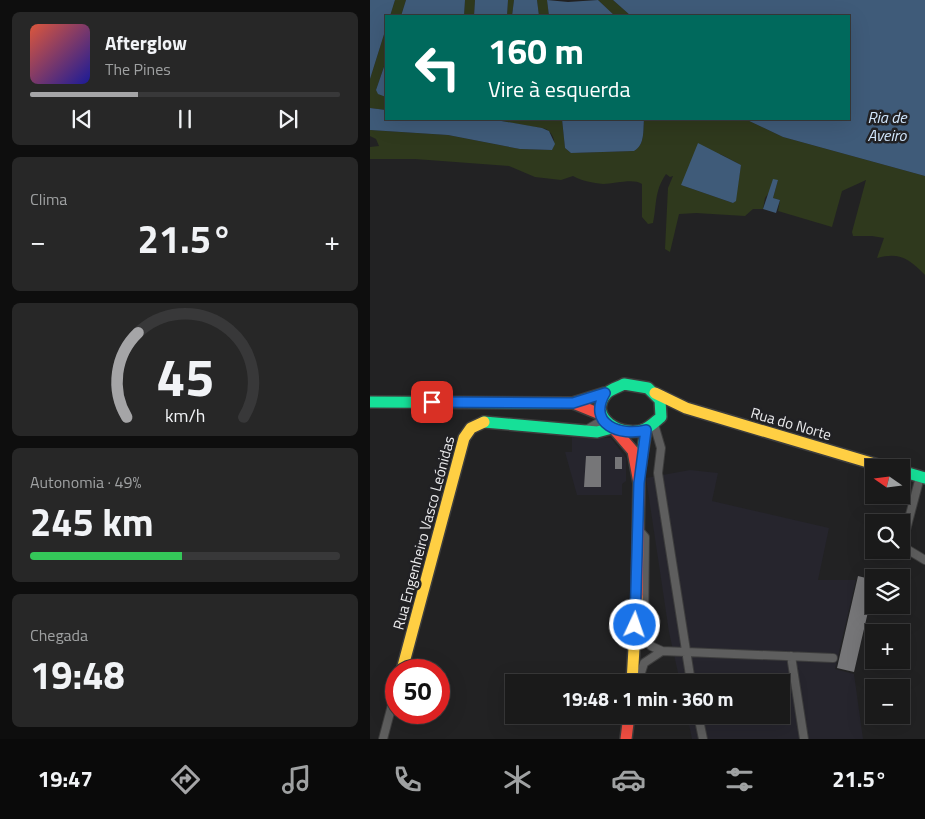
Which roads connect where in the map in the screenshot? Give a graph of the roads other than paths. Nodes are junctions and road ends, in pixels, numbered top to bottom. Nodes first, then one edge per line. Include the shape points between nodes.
1 (605, 393) junction
2 (656, 393) junction
3 (370, 402) edge
4 (573, 403) junction
5 (686, 408) junction
6 (602, 417) junction
7 (654, 424) junction
8 (613, 429) junction
9 (583, 431) junction
10 (865, 461) edge
11 (910, 473) edge
12 (923, 477) edge
13 (639, 483) junction
14 (639, 530) junction
15 (925, 560) edge
16 (662, 651) junction
17 (685, 652) junction
18 (792, 656) junction
19 (833, 658) dead end
20 (405, 659) edge
21 (632, 674) edge
22 (641, 674) edge
23 (689, 674) edge
24 (387, 724) edge
25 (629, 724) edge
26 (700, 724) edge
27 (383, 739) edge
28 (627, 739) edge
29 (703, 739) edge
30 (804, 739) edge

1 - 2 main road via 612,387 632,384
1 - 4 main road
1 - 6 main road via 601,400
2 - 5 main road, Rua do Norte
2 - 7 main road via 662,409
3 - 4 main road
4 - 6 main road
5 - 7 main road via 675,410
5 - 10 main road, Rua do Norte
6 - 8 main road
6 - 9 street via 594,427
7 - 8 main road via 635,433
7 - 13 main road
7 - 17 street via 661,448 658,472
8 - 9 main road, Rua Engenheiro Vasco Leónidas
8 - 13 main road via 633,451
9 - 20 main road, Rua Engenheiro Vasco Leónidas via 485,420 464,438
11 - 12 main road
12 - 15 street via 903,541 905,548
13 - 14 main road
14 - 16 street via 645,537 644,634 651,646
14 - 21 main road
16 - 17 street
16 - 22 street via 644,663
17 - 18 street
17 - 23 street
18 - 19 street
18 - 30 street
24 - 27 street
25 - 28 main road
26 - 29 street

